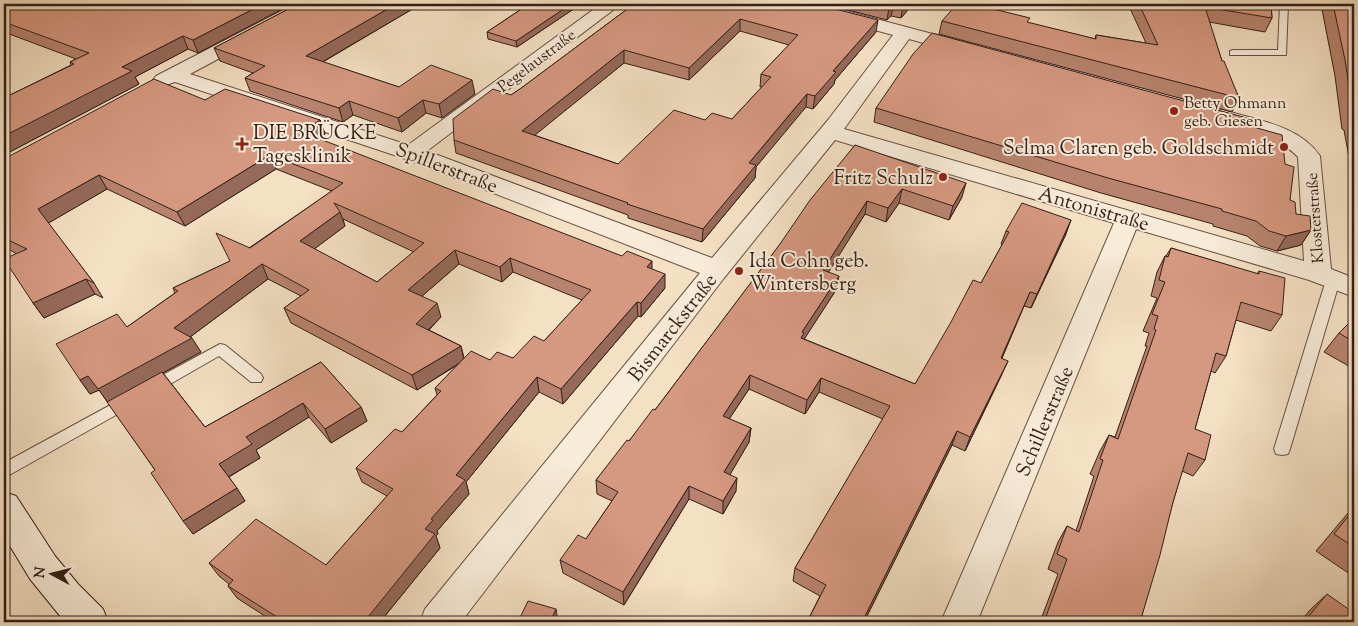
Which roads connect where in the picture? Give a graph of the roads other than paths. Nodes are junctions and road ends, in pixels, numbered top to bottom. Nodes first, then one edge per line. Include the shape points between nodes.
1 (308, 4) edge
2 (612, 4) edge
3 (800, 4) edge
4 (1284, 4) edge
5 (905, 32) junction
6 (980, 52) edge
7 (1233, 53) dead end
8 (174, 75) junction
9 (148, 88) edge
10 (1199, 111) edge
11 (832, 132) junction
12 (411, 152) junction
13 (1128, 219) junction
14 (717, 270) junction
15 (1335, 281) edge
16 (256, 378) dead end
17 (1282, 449) dead end
18 (4, 471) edge
19 (4, 506) edge
20 (90, 622) edge
21 (438, 622) edge
22 (959, 622) edge

1 - 8 street
2 - 12 street, Pegelaustraße
3 - 5 street
4 - 7 lane via 1283,53
5 - 6 street
5 - 11 street, Bismarckstraße
8 - 9 street
8 - 12 street, Spillerstraße
10 - 15 street, Klosterstraße via 1275,133 1296,142 1309,156
11 - 13 street, Antonistraße
11 - 14 street, Bismarckstraße
12 - 14 street, Spillerstraße
13 - 15 street, Antonistraße
13 - 22 street, Schillerstraße
14 - 21 street, Bismarckstraße via 515,529
15 - 17 lane
16 - 18 lane via 220,350
19 - 20 street via 37,561

